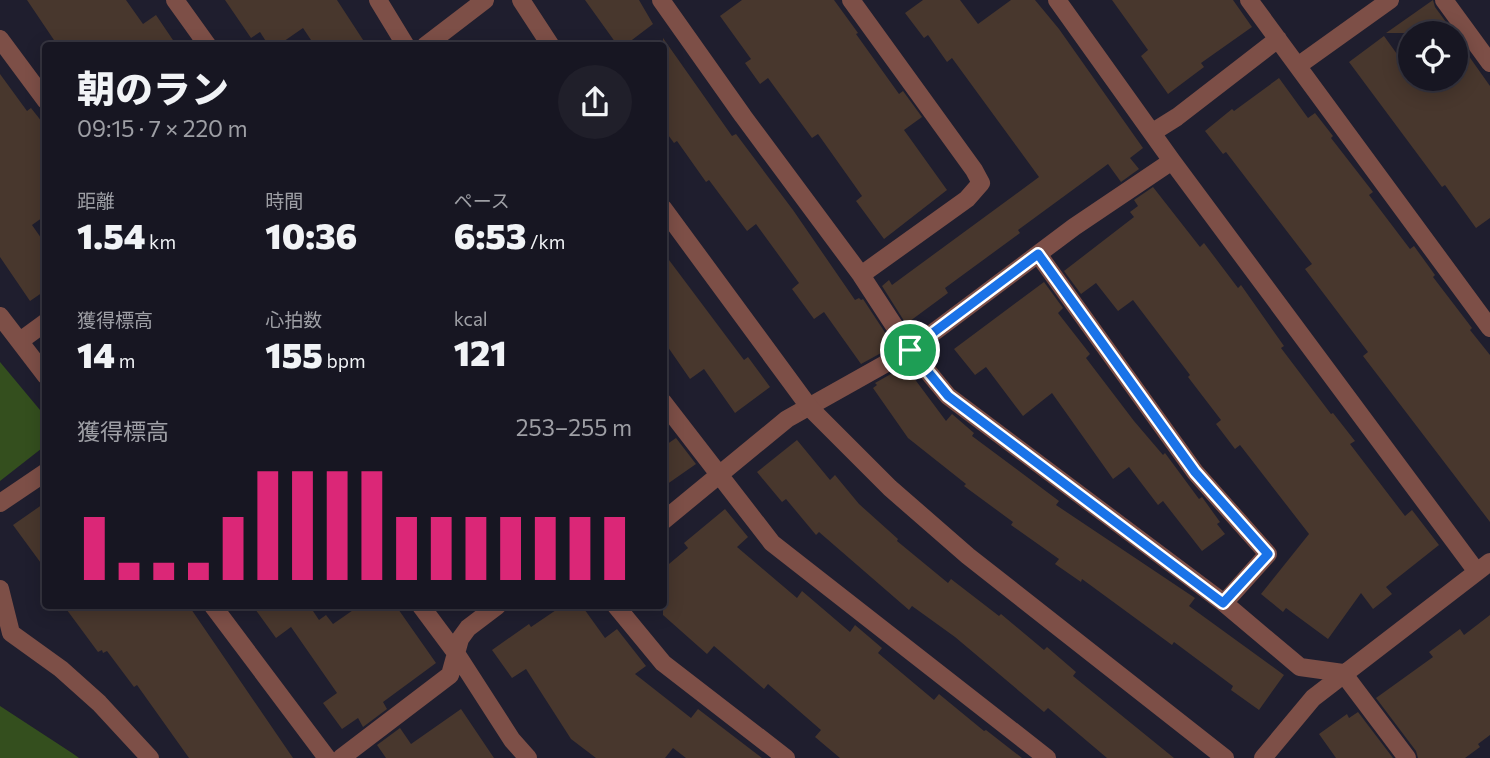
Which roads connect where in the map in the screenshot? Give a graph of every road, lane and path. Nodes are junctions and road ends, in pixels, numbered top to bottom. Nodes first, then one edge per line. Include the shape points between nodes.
1 (175, 0) edge
2 (378, 0) edge
3 (485, 0) edge
4 (521, 0) edge
5 (661, 0) edge
6 (851, 0) edge
7 (1057, 0) edge
8 (1249, 0) edge
9 (1390, 0) edge
10 (1444, 0) edge
11 (0, 39) edge
12 (1278, 39) junction
13 (205, 42) edge
14 (403, 42) edge
15 (430, 42) edge
16 (548, 42) edge
17 (1490, 63) edge
18 (1299, 65) junction
19 (42, 96) edge
20 (1153, 132) junction
21 (1172, 162) junction
22 (667, 213) edge
23 (1038, 254) junction
24 (861, 275) junction
25 (0, 316) edge
26 (42, 325) edge
27 (1490, 328) edge
28 (20, 341) junction
29 (910, 350) junction
30 (42, 371) edge
31 (810, 408) junction
32 (667, 411) edge
33 (42, 475) edge
34 (720, 475) junction
35 (0, 503) edge
36 (667, 518) edge
37 (1483, 567) edge
38 (0, 589) edge
39 (1223, 603) junction
40 (215, 609) edge
41 (423, 609) edge
42 (493, 609) edge
43 (618, 609) edge
44 (456, 653) junction
45 (1343, 673) junction
46 (150, 758) edge
47 (327, 758) edge
48 (341, 758) edge
49 (528, 758) edge
50 (786, 758) edge
51 (1047, 758) edge
52 (1225, 758) edge
53 (1263, 758) edge
54 (1407, 758) edge

1 - 13 street
2 - 14 street
3 - 15 street
4 - 16 street
5 - 24 street
6 - 24 street via 981,183 967,199
7 - 20 street
8 - 12 street
9 - 18 street
10 - 17 street
11 - 19 street
12 - 18 street
12 - 20 street
18 - 27 street
20 - 21 street
21 - 23 street
21 - 37 street
22 - 31 street
23 - 29 street
23 - 39 street via 1195,472 1268,554
24 - 29 street
25 - 28 street
26 - 28 street
28 - 30 street
29 - 31 street
29 - 39 street via 948,396
31 - 34 street via 788,419
31 - 52 street via 890,488 968,556
32 - 34 street
33 - 35 street
34 - 36 street
34 - 51 street via 772,543
37 - 45 street
38 - 46 street via 11,633 99,703
39 - 45 street via 1300,667
40 - 47 street
41 - 44 street
42 - 44 street via 468,628
43 - 50 street via 663,663
44 - 48 street via 450,675
44 - 49 street
45 - 53 street via 1313,698
45 - 54 street

